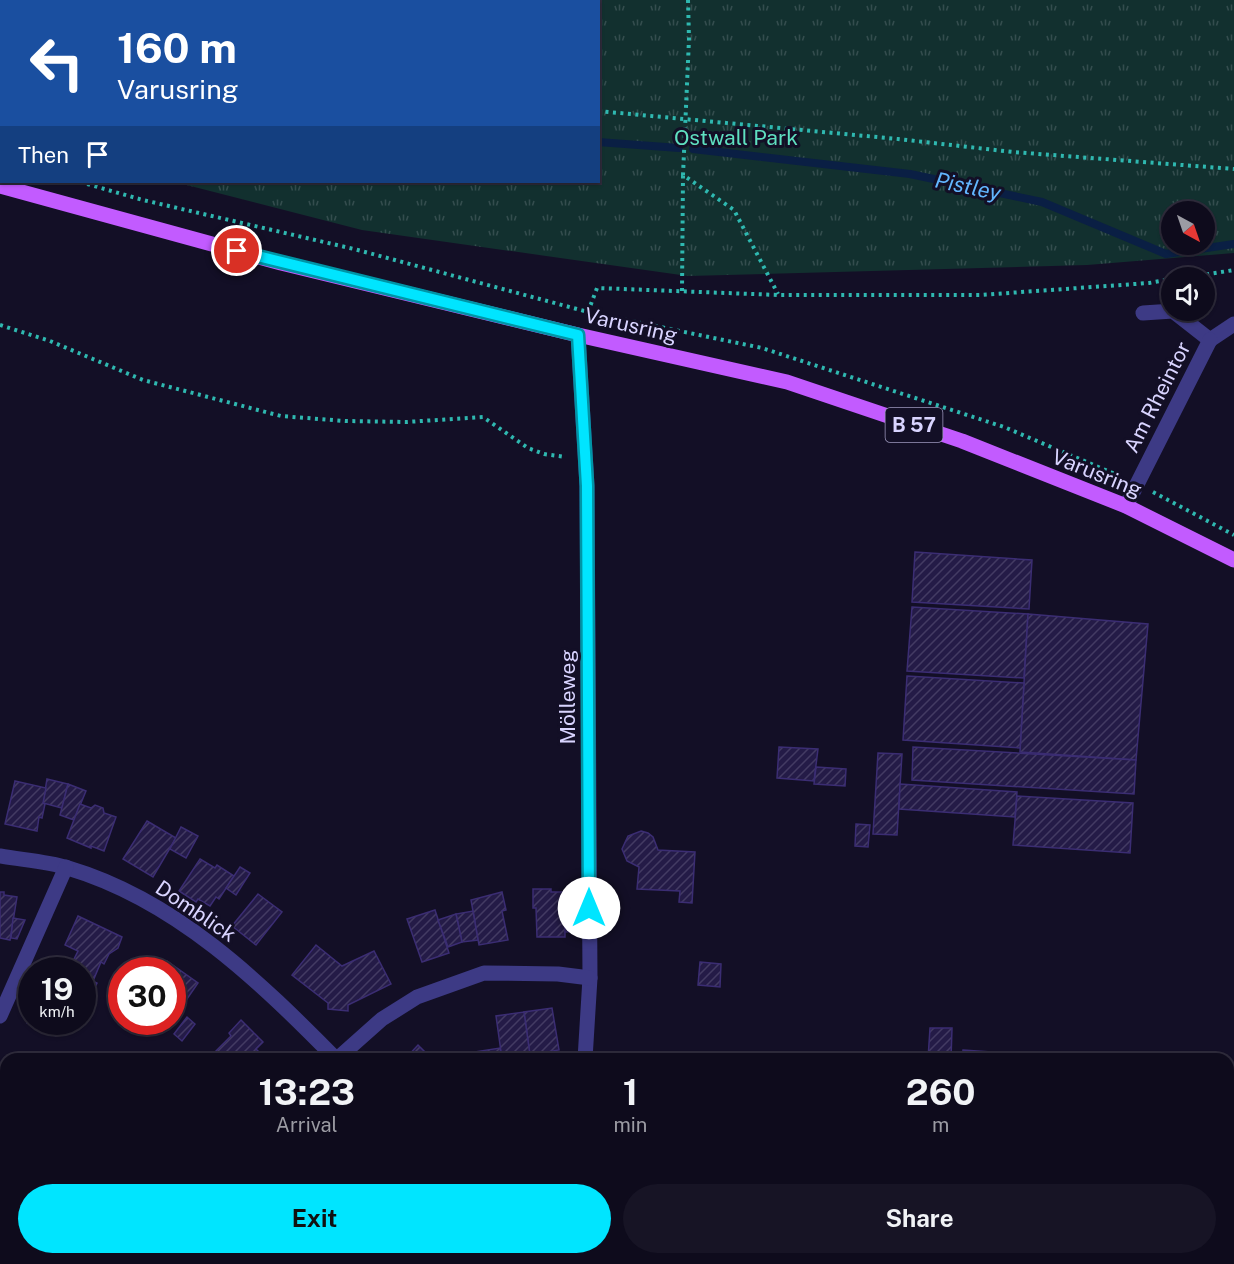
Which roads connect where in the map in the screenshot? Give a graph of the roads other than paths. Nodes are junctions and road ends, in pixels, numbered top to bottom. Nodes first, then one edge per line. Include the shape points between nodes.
1 (0, 186) edge
2 (1143, 312) dead end
3 (1234, 324) edge
4 (578, 335) junction
5 (1210, 340) junction
6 (1126, 506) junction
7 (1234, 560) edge
8 (0, 856) edge
9 (66, 867) junction
10 (590, 978) junction
11 (0, 1016) edge
12 (331, 1053) edge
13 (344, 1053) edge
14 (585, 1053) edge

1 - 4 main road, Varusring / B 57 via 280,263
2 - 5 street via 1173,311
3 - 5 street
4 - 6 main road, Varusring / B 57 via 787,382 962,441
4 - 10 street, Mölleweg via 585,458
5 - 6 street, Am Rheintor
6 - 7 main road, Varusring / B 57
8 - 9 street, Domblick
9 - 11 street
9 - 12 street, Domblick via 162,909 224,954
10 - 13 street via 484,973 417,998 382,1019
10 - 14 street, Mölleweg

